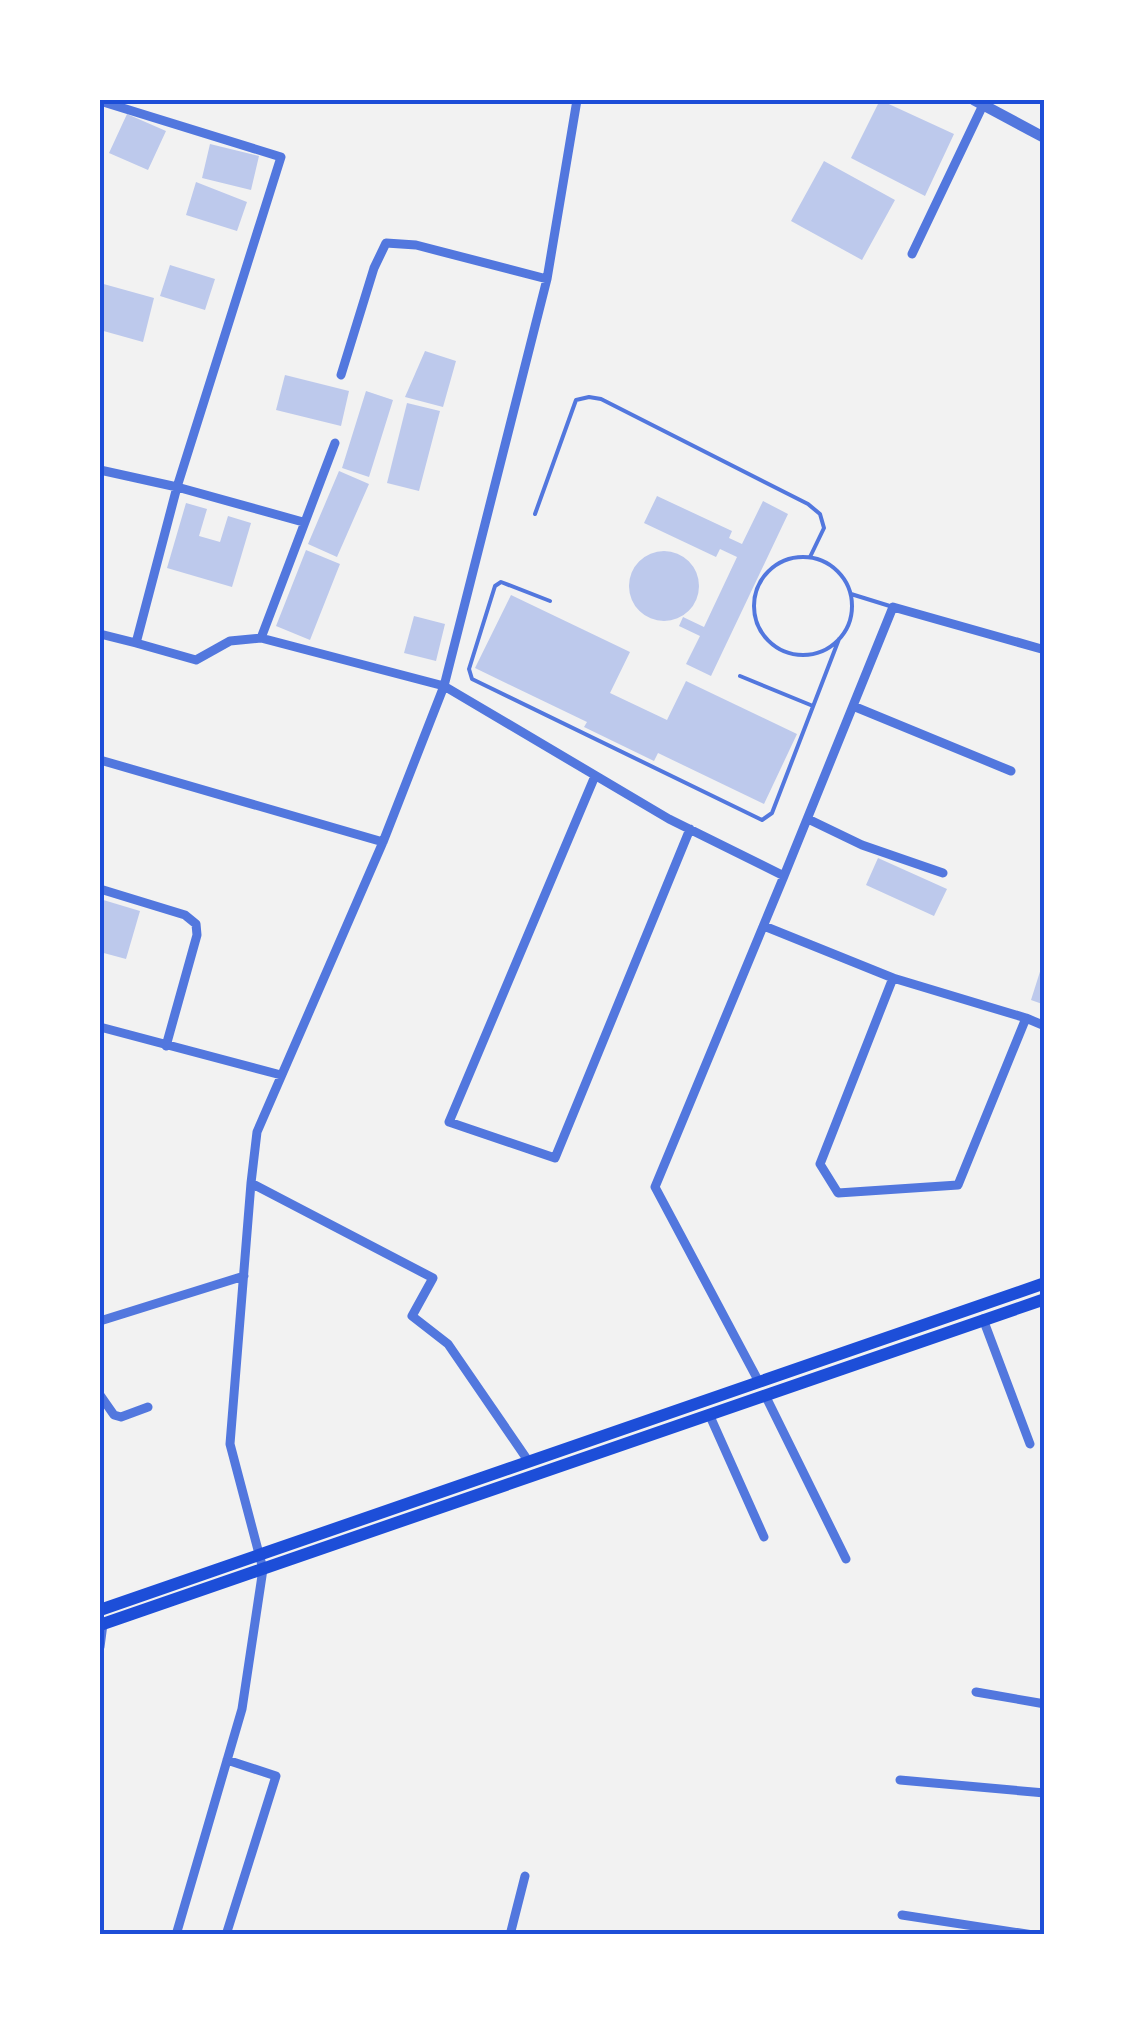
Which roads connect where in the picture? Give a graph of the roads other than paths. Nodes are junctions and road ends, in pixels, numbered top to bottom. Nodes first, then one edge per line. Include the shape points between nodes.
1 (576, 100) edge
2 (100, 102) edge
3 (978, 102) edge
4 (1045, 138) edge
5 (912, 254) dead end
6 (547, 280) junction
7 (341, 375) dead end
8 (335, 443) dead end
9 (100, 470) edge
10 (176, 487) junction
11 (535, 514) dead end
12 (304, 522) junction
13 (810, 557) junction
14 (851, 594) junction
15 (550, 602) dead end
16 (893, 607) junction
17 (100, 634) edge
18 (261, 638) junction
19 (840, 639) junction
20 (136, 643) junction
21 (1045, 650) edge
22 (740, 676) dead end
23 (444, 686) junction
24 (813, 706) junction
25 (853, 706) junction
26 (100, 760) edge
27 (1011, 770) dead end
28 (595, 776) junction
29 (808, 819) junction
30 (690, 830) junction
31 (383, 842) junction
32 (942, 874) dead end
33 (784, 876) junction
34 (100, 889) edge
35 (764, 926) junction
36 (893, 978) junction
37 (1026, 1018) junction
38 (1045, 1026) edge
39 (100, 1027) edge
40 (166, 1046) junction
41 (282, 1075) junction
42 (251, 1184) junction
43 (244, 1276) junction
44 (1045, 1283) edge
45 (1045, 1299) edge
46 (982, 1320) junction
47 (100, 1321) edge
48 (762, 1388) junction
49 (100, 1395) edge
50 (148, 1407) dead end
51 (709, 1414) junction
52 (1030, 1444) dead end
53 (529, 1462) junction
54 (764, 1537) dead end
55 (846, 1558) dead end
56 (261, 1562) junction
57 (101, 1620) edge
58 (100, 1647) edge
59 (976, 1692) dead end
60 (1045, 1704) edge
61 (226, 1760) junction
62 (900, 1780) dead end
63 (1045, 1793) edge
64 (524, 1876) dead end
65 (902, 1915) dead end
66 (176, 1935) edge
67 (226, 1935) edge
68 (510, 1935) edge
69 (1034, 1935) edge

1 - 6 street
2 - 10 street via 281,158
3 - 4 street
3 - 5 street
6 - 7 street via 386,242
6 - 23 street
8 - 12 street
9 - 10 street
10 - 12 street
10 - 20 street
11 - 13 lane via 576,400 589,396 808,504 824,528
12 - 18 street
13 - 14 lane via 834,566
13 - 19 lane via 787,559 761,578 757,625 779,649 795,654 826,649
14 - 16 lane
14 - 19 lane
15 - 24 lane via 500,582 469,668 472,678 762,820 772,813
16 - 21 street
16 - 25 street
17 - 20 street
18 - 20 street via 230,642 196,660
18 - 23 street
19 - 24 lane
22 - 24 lane
23 - 28 street
23 - 31 street
25 - 27 street
25 - 29 street
26 - 31 street
28 - 30 street
28 - 30 street via 449,1122 555,1158
29 - 32 street
29 - 33 street
30 - 33 street
31 - 41 street
33 - 35 street
34 - 40 street via 186,915 196,924
35 - 36 street
35 - 48 street via 655,1187
36 - 37 street
36 - 37 street via 820,1164 838,1194 958,1185
37 - 38 street
39 - 40 street
40 - 41 street
41 - 42 street via 257,1132
42 - 43 street
42 - 53 street via 433,1278 412,1316 448,1344
43 - 47 street
43 - 56 street via 230,1444
44 - 48 main road
45 - 46 main road
46 - 48 main road
46 - 52 street
48 - 51 main road
48 - 53 main road
48 - 55 street
49 - 50 street via 121,1417
51 - 54 street
51 - 56 main road
53 - 56 main road
56 - 57 main road
56 - 61 street via 242,1708
57 - 58 street
59 - 60 street
61 - 66 street
61 - 67 street via 276,1776
62 - 63 street
64 - 68 street
65 - 69 street

